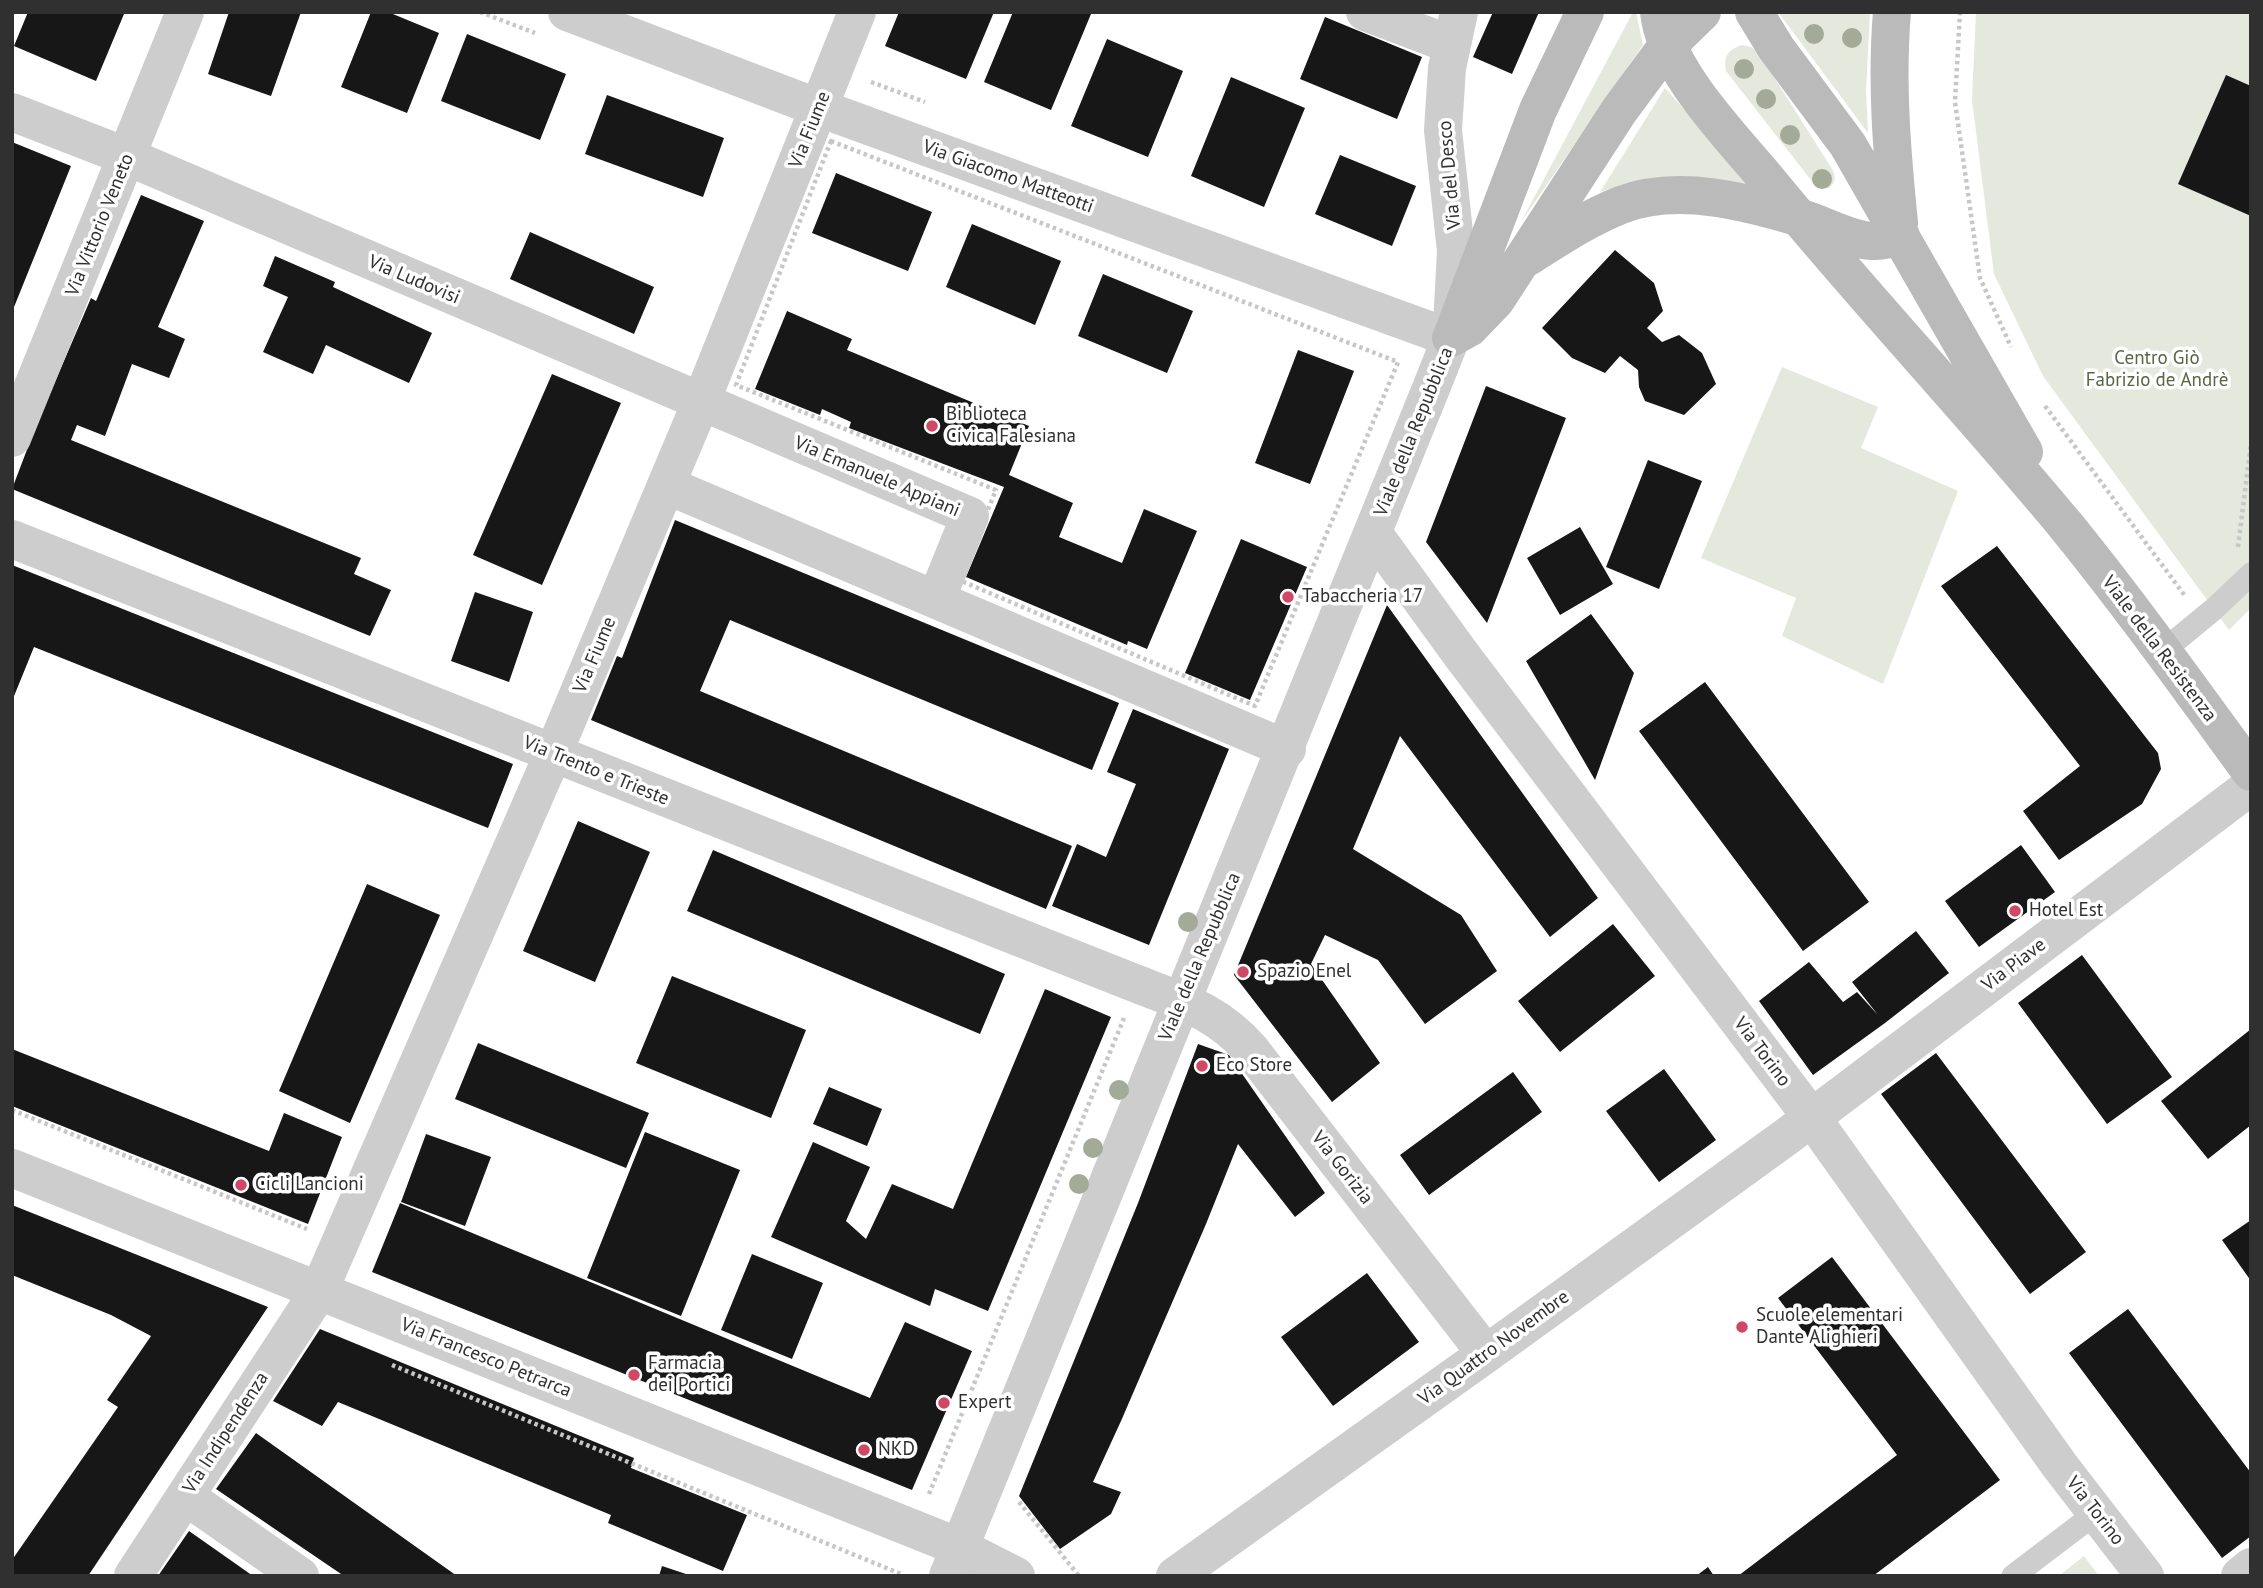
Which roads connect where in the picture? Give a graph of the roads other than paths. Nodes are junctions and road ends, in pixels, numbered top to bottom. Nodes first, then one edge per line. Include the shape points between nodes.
1 (186, 12) edge
2 (567, 12) edge
3 (857, 12) edge
4 (1365, 12) edge
5 (1585, 12) edge
6 (1702, 12) edge
7 (1754, 12) edge
8 (1892, 12) edge
9 (1455, 28) edge
10 (1663, 29) edge
11 (12, 112) edge
12 (825, 125) junction
13 (128, 157) junction
14 (1798, 218) junction
15 (1901, 236) junction
16 (1520, 262) junction
17 (1451, 338) junction
18 (701, 402) junction
19 (12, 438) edge
20 (666, 485) junction
21 (2067, 527) junction
22 (1373, 533) junction
23 (12, 539) edge
24 (2244, 580) edge
25 (936, 600) junction
26 (2163, 651) junction
27 (1287, 749) junction
28 (553, 754) junction
29 (2251, 772) edge
30 (2251, 786) edge
31 (1181, 1002) junction
32 (1812, 1118) junction
33 (12, 1168) edge
34 (319, 1291) junction
35 (1486, 1354) junction
36 (185, 1496) junction
37 (2096, 1513) junction
38 (954, 1561) edge
39 (2251, 1567) edge
40 (133, 1576) edge
41 (300, 1576) edge
42 (1016, 1576) edge
43 (1175, 1576) edge
44 (2013, 1576) edge
45 (2145, 1576) edge
46 (2240, 1576) edge

1 - 13 street, Via Vittorio Veneto
2 - 12 street, Via Giacomo Matteotti
3 - 12 street, Via Fiume
4 - 9 street
5 - 17 main road via 1538,110
6 - 10 main road
7 - 15 main road via 1848,145
8 - 15 main road via 1888,52 1891,144
9 - 17 street, Via del Desco via 1443,130 1457,251
10 - 14 main road via 1700,97
10 - 16 main road via 1619,111
11 - 13 street, Via Ludovisi
12 - 17 street, Via Giacomo Matteotti
12 - 18 street, Via Fiume
13 - 18 street, Via Ludovisi
13 - 19 street, Via Vittorio Veneto
14 - 15 main road via 1863,240
14 - 16 main road via 1731,199 1649,199 1593,218
14 - 21 main road
15 - 21 main road
16 - 17 main road via 1478,320
17 - 22 street, Viale della Repubblica
18 - 20 street, Via Fiume
18 - 25 street, Via Emanuele Appiani via 970,516
20 - 25 street
20 - 28 street, Via Fiume
21 - 26 main road, Viale della Resistenza
22 - 27 street, Viale della Repubblica
22 - 32 street, Via Torino
23 - 28 street, Via Trento e Trieste
24 - 26 lane
25 - 27 street
26 - 29 main road, Viale della Resistenza
27 - 31 street, Viale della Repubblica
28 - 31 street, Via Trento e Trieste
28 - 34 street, Via Fiume
30 - 32 street, Via Piave
31 - 35 street, Via Gorizia via 1216,1017 1251,1050
31 - 38 street, Viale della Repubblica
32 - 35 street, Via Quattro Novembre
32 - 37 street, Via Torino
33 - 34 street, Via Francesco Petrarca
34 - 36 street, Via Indipendenza
34 - 38 street, Via Francesco Petrarca
35 - 43 street, Via Quattro Novembre
36 - 40 street, Via Indipendenza
36 - 41 street
37 - 44 lane
37 - 45 street, Via Torino
38 - 42 street, Via Francesco Petrarca
39 - 46 street

